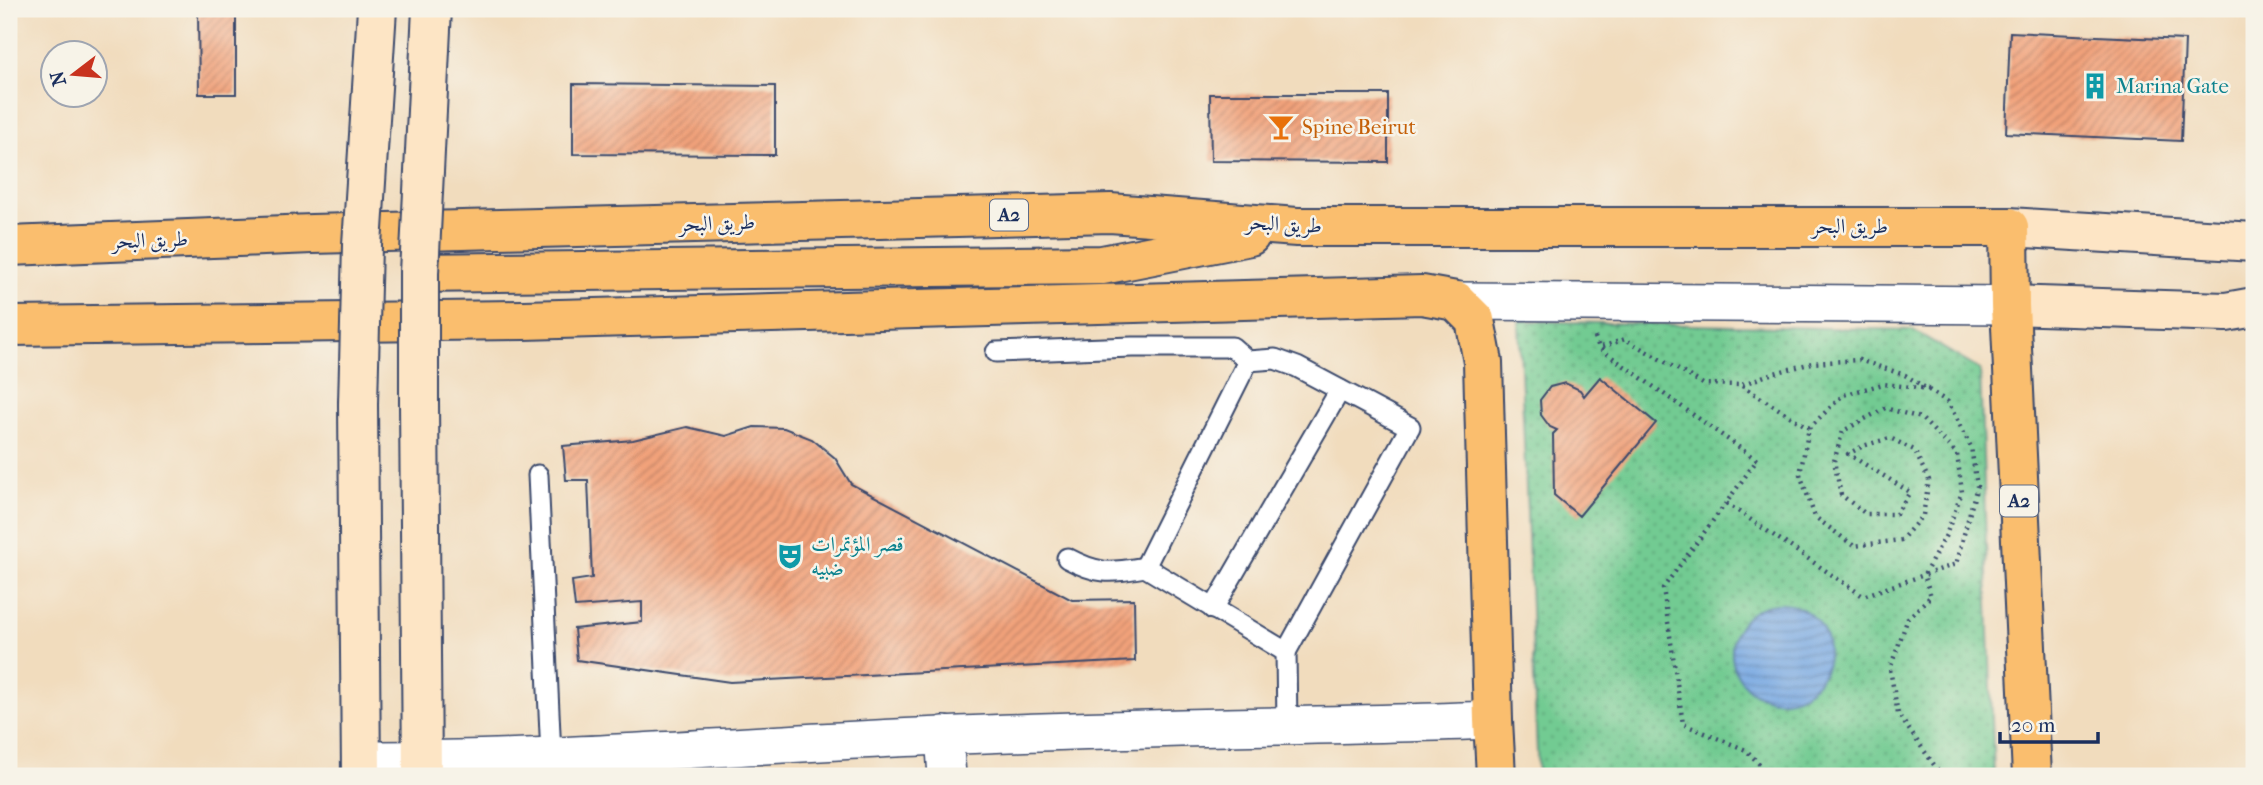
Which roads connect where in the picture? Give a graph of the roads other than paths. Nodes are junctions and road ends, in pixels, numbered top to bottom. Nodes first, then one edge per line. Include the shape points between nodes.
1 (359, 9) edge
2 (377, 9) edge
3 (432, 9) edge
4 (368, 144) junction
5 (2009, 226) junction
6 (1297, 227) junction
7 (2254, 242) edge
8 (9, 246) edge
9 (418, 273) junction
10 (1456, 301) junction
11 (2010, 305) junction
12 (2254, 307) edge
13 (9, 326) edge
14 (996, 352) dead end
15 (1248, 361) junction
16 (1340, 390) junction
17 (538, 475) dead end
18 (1067, 558) dead end
19 (1144, 566) junction
20 (1213, 609) junction
21 (1286, 652) junction
22 (1493, 720) junction
23 (1287, 726) junction
24 (944, 735) junction
25 (551, 755) junction
26 (361, 768) edge
27 (422, 768) edge
28 (947, 776) edge
29 (1496, 776) edge
30 (2032, 776) edge

1 - 4 highway, bridge
2 - 4 street, bridge
3 - 9 street, bridge
4 - 26 street, bridge via 358,404
5 - 6 highway, طريق البحر / A2
5 - 7 street
5 - 11 highway, A2
6 - 8 highway, طريق البحر / A2 via 1110,213
6 - 9 highway via 1102,265
9 - 27 street, bridge
10 - 11 street
10 - 13 highway via 1422,295 524,320
10 - 22 highway via 1475,320 1483,362
11 - 12 street via 2226,312
11 - 30 highway, A2
14 - 15 lane via 1232,347
15 - 16 lane via 1275,359
15 - 19 lane
16 - 20 lane
16 - 21 lane via 1410,427
17 - 25 lane
18 - 19 lane via 1089,570 1112,573
19 - 20 lane
20 - 21 lane
21 - 23 lane
22 - 23 street
22 - 29 highway
23 - 24 street
24 - 25 street
24 - 28 street
25 - 27 street
26 - 27 street

